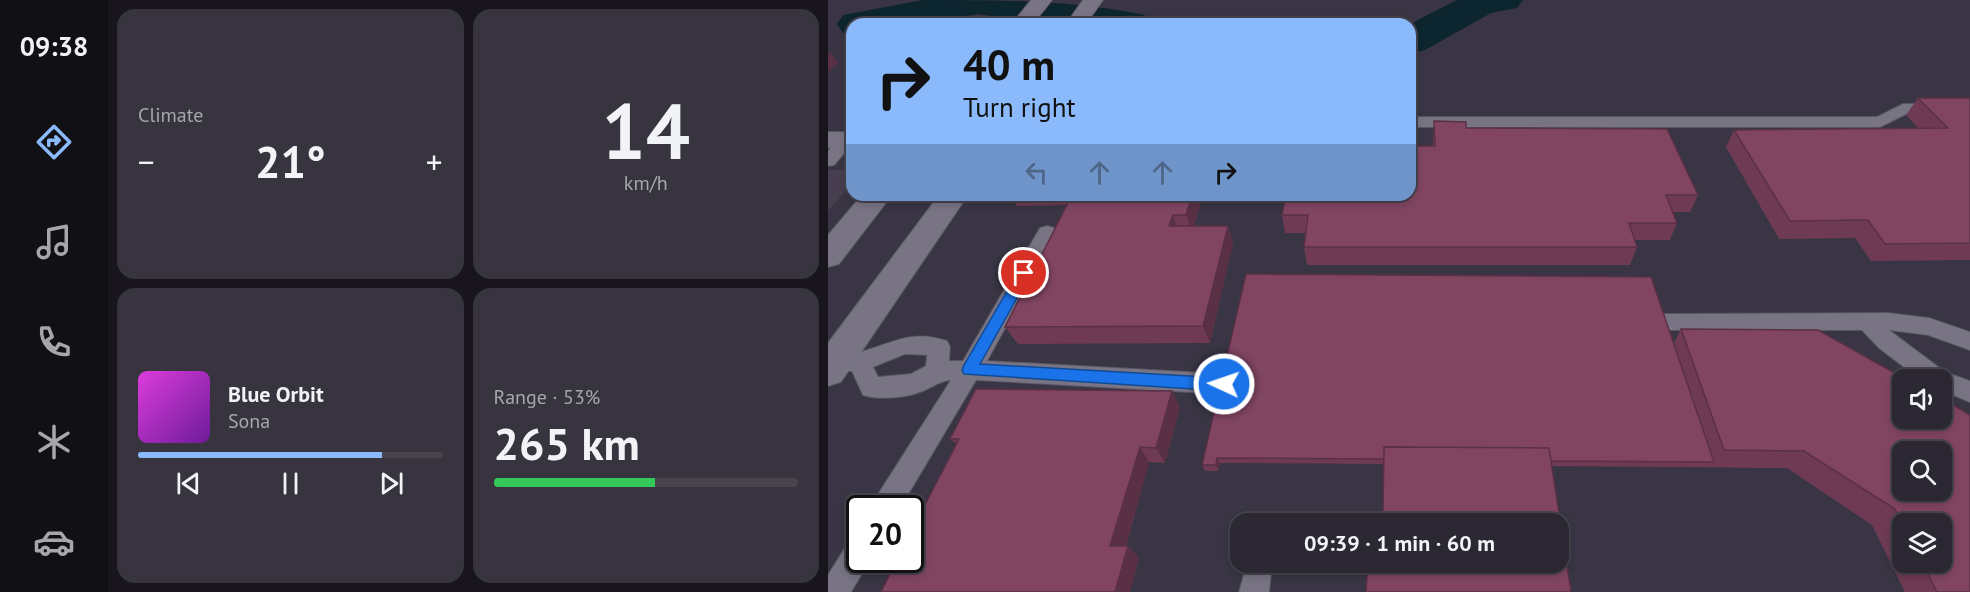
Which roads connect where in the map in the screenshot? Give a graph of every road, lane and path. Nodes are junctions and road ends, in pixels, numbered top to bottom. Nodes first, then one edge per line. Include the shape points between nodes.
1 (1042, 0) edge
2 (1093, 0) edge
3 (1027, 18) edge
4 (1080, 18) edge
5 (1970, 108) edge
6 (1416, 123) edge
7 (842, 140) edge
8 (828, 161) edge
9 (873, 201) edge
10 (950, 201) edge
11 (1047, 233) dead end
12 (828, 256) edge
13 (1867, 321) junction
14 (1661, 322) edge
15 (1970, 341) edge
16 (837, 364) edge
17 (1925, 369) edge
18 (970, 370) junction
19 (937, 371) junction
20 (1224, 384) edge
21 (1952, 385) edge
22 (1970, 392) edge
23 (893, 495) edge
24 (846, 573) edge
25 (834, 592) edge

1 - 3 main road
2 - 4 main road
5 - 6 lane via 1903,109 1880,122
7 - 8 lane
9 - 12 main road
10 - 16 main road
11 - 18 lane
13 - 14 lane
13 - 15 lane via 1929,327
13 - 17 lane via 1887,342
16 - 19 lane via 871,388 915,384
16 - 19 lane via 904,345 939,347
18 - 19 lane
18 - 20 lane
18 - 23 lane
21 - 22 lane
24 - 25 lane

